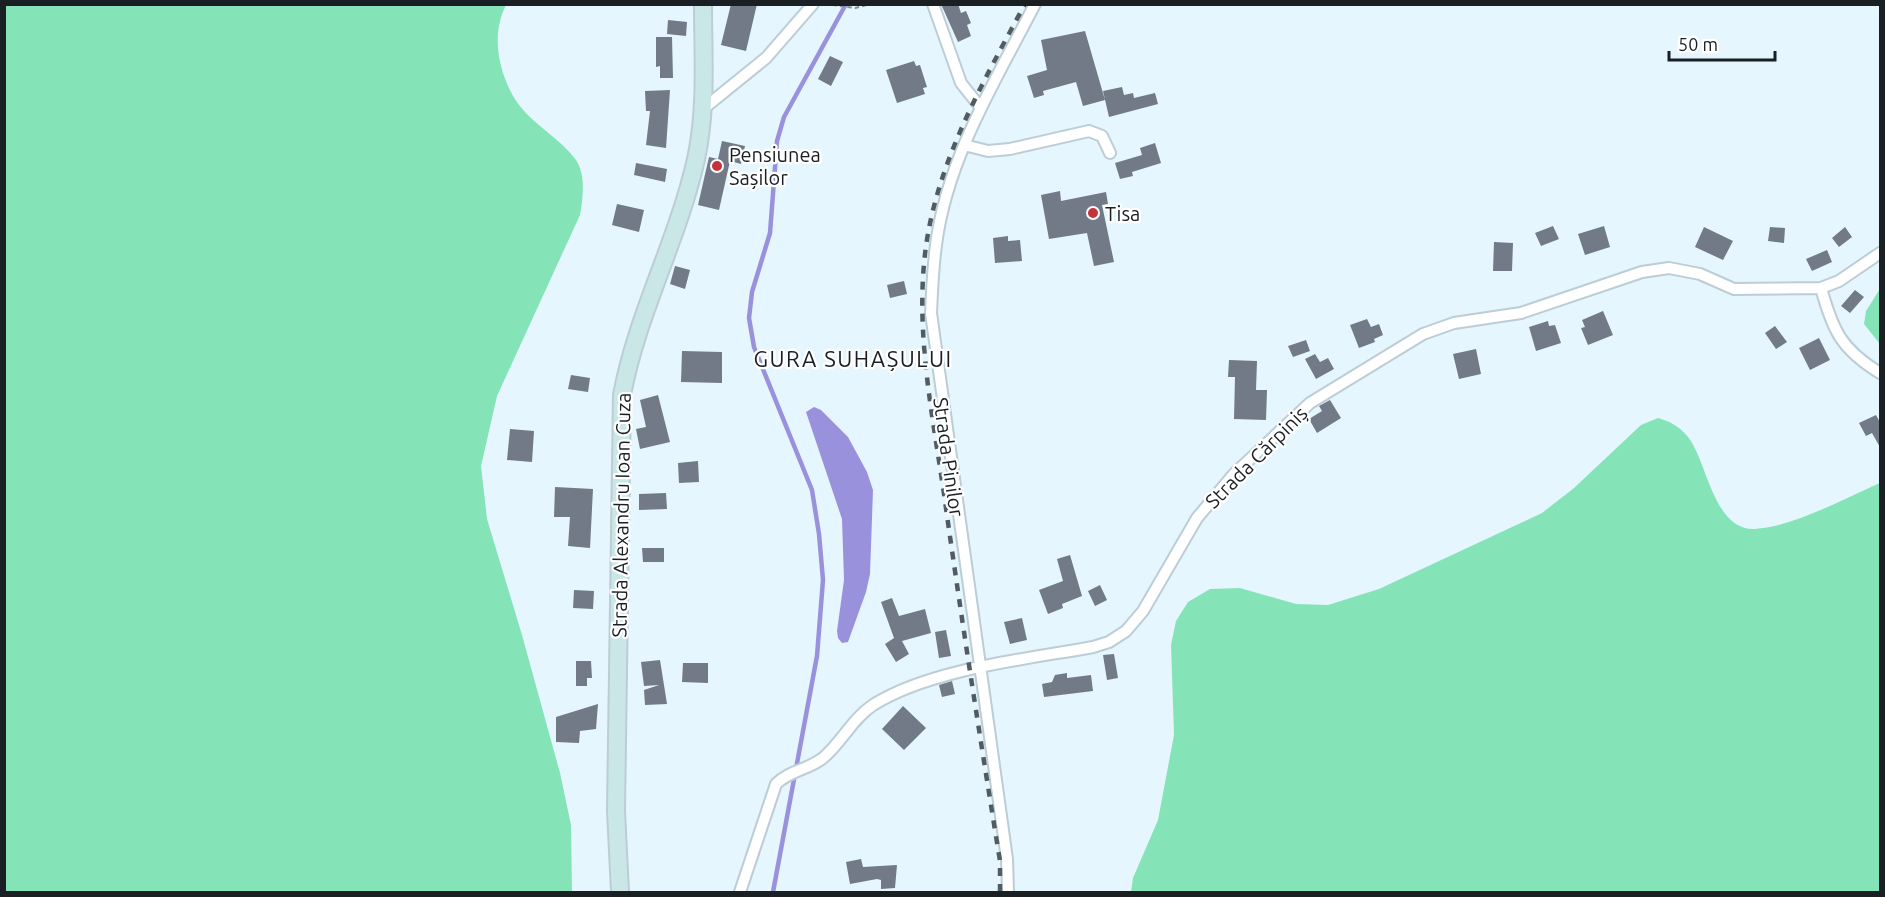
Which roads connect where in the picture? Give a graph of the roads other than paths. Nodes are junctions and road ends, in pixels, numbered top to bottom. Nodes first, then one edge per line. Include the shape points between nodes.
1 (703, 4) edge
2 (813, 4) edge
3 (933, 4) edge
4 (1035, 4) edge
5 (981, 108) junction
6 (702, 109) junction
7 (964, 145) junction
8 (1110, 153) dead end
9 (1881, 253) edge
10 (1821, 288) junction
11 (1881, 373) edge
12 (979, 667) junction
13 (620, 892) edge
14 (740, 892) edge
15 (1008, 892) edge

1 - 6 main road, Strada Alexandru Ioan Cuza
2 - 6 street via 766,58
3 - 5 street via 961,84
4 - 5 street, Strada Pinilor
5 - 7 street, Strada Pinilor
6 - 13 main road, Strada Alexandru Ioan Cuza via 690,184 633,346 622,395 616,790
7 - 8 street via 988,151 1089,130 1102,136
7 - 12 street, Strada Pinilor via 936,243 931,313
9 - 10 street, Strada Cărpiniș via 1839,281
10 - 11 street via 1844,346 1858,360
10 - 12 street, Strada Cărpiniș via 1734,290 1700,274 1669,268 1642,272 1521,313 1454,323 1423,334 1310,403 1234,474 1197,518 1143,611 1126,631 1093,647
12 - 14 street, Strada Cărpiniș via 937,678 875,704 848,728 826,756 786,774 776,784
12 - 15 street, Strada Pinilor via 1007,859

